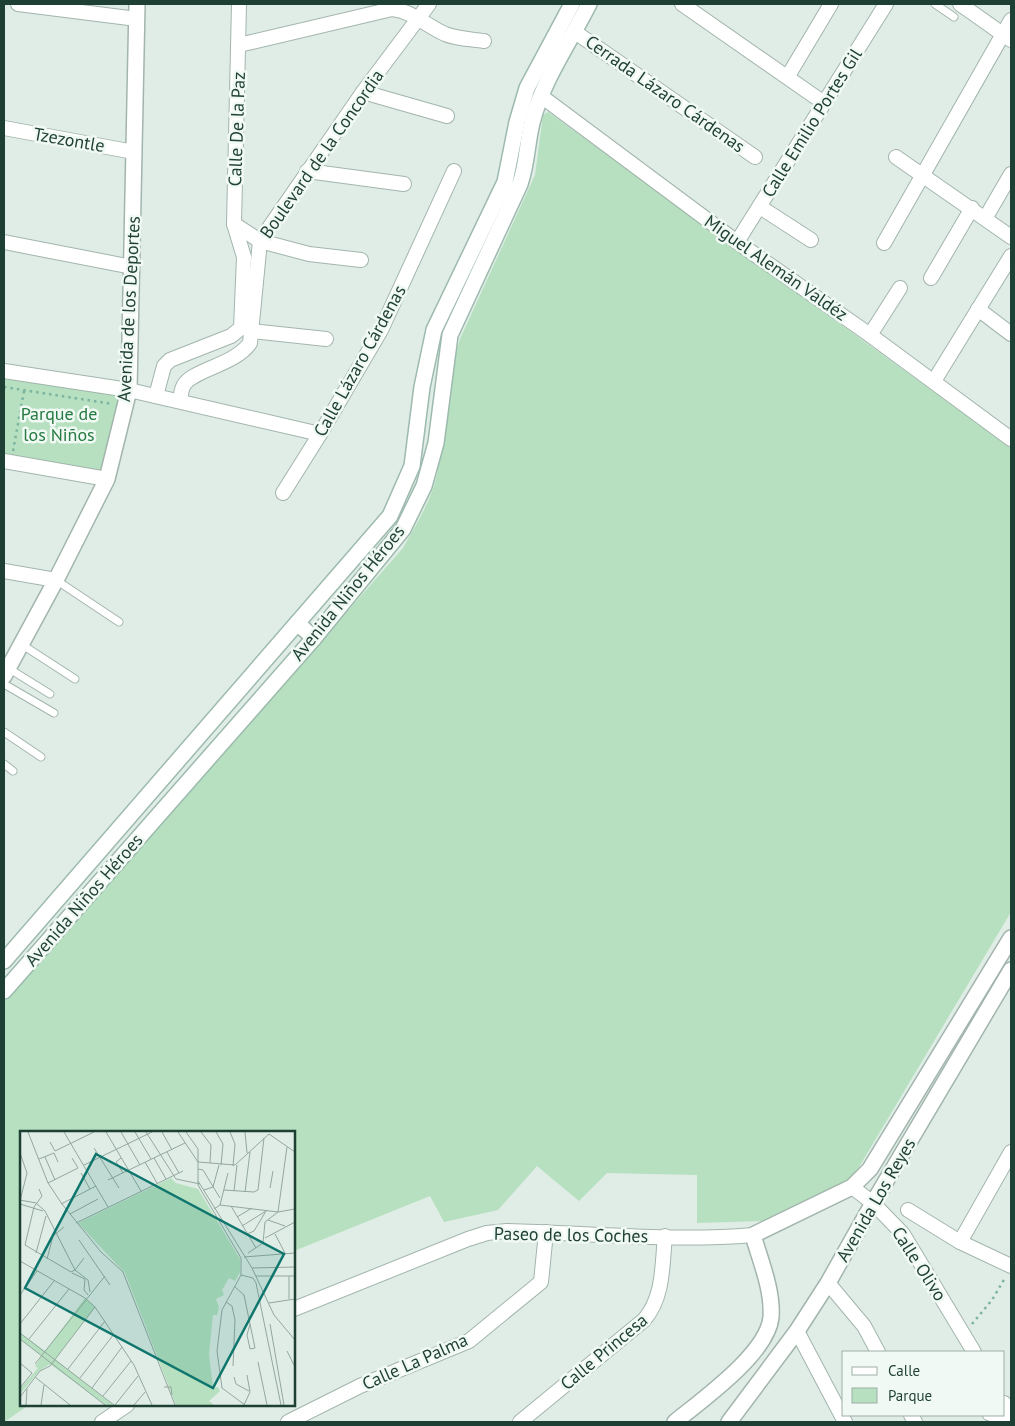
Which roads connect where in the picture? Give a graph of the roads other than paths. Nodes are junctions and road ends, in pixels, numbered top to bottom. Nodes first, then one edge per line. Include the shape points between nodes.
1 (18, 4) edge
2 (137, 4) edge
3 (239, 4) edge
4 (429, 4) edge
5 (572, 4) edge
6 (589, 4) edge
7 (682, 4) edge
8 (831, 4) edge
9 (886, 4) edge
10 (935, 4) edge
11 (960, 4) edge
12 (954, 17) dead end
13 (137, 19) junction
14 (418, 20) junction
15 (1011, 20) edge
16 (575, 32) junction
17 (1007, 37) edge
18 (484, 41) dead end
19 (239, 45) junction
20 (788, 76) junction
21 (363, 92) junction
22 (541, 96) junction
23 (824, 103) junction
24 (446, 116) dead end
25 (4, 128) edge
26 (134, 152) junction
27 (755, 157) dead end
28 (896, 157) dead end
29 (454, 170) dead end
30 (307, 171) junction
31 (922, 174) junction
32 (1011, 174) edge
33 (404, 184) dead end
34 (760, 207) junction
35 (972, 208) junction
36 (986, 218) junction
37 (234, 224) junction
38 (1011, 237) edge
39 (811, 240) dead end
40 (260, 241) junction
41 (4, 242) edge
42 (737, 242) junction
43 (884, 243) dead end
44 (1011, 256) edge
45 (361, 260) dead end
46 (132, 267) junction
47 (930, 278) dead end
48 (900, 288) dead end
49 (978, 309) junction
50 (252, 331) junction
51 (1011, 334) edge
52 (870, 335) junction
53 (326, 338) dead end
54 (4, 370) edge
55 (934, 381) junction
56 (129, 390) junction
57 (156, 396) junction
58 (180, 401) junction
59 (320, 434) junction
60 (1011, 439) edge
61 (7, 461) edge
62 (107, 479) junction
63 (283, 492) dead end
64 (4, 572) edge
65 (56, 580) junction
66 (118, 622) dead end
67 (297, 623) junction
68 (314, 638) junction
69 (21, 644) junction
70 (5, 675) edge
71 (75, 679) dead end
72 (50, 694) dead end
73 (54, 713) dead end
74 (4, 732) edge
75 (41, 757) dead end
76 (4, 764) edge
77 (13, 771) dead end
78 (1011, 938) edge
79 (4, 961) edge
80 (1011, 970) edge
81 (4, 991) edge
82 (1011, 1152) edge
83 (852, 1187) junction
84 (873, 1203) junction
85 (908, 1210) dead end
86 (546, 1232) junction
87 (753, 1235) junction
88 (665, 1236) junction
89 (960, 1242) junction
90 (1009, 1270) edge
91 (828, 1283) junction
92 (295, 1308) edge
93 (797, 1330) junction
94 (877, 1351) edge
95 (973, 1351) edge
96 (1005, 1404) edge
97 (126, 1406) edge
98 (1011, 1415) edge
99 (990, 1416) edge
100 (102, 1422) edge
101 (288, 1422) edge
102 (520, 1422) edge
103 (675, 1422) edge
104 (729, 1422) edge
105 (845, 1422) edge
106 (1005, 1422) edge

1 - 13 street
2 - 13 main road, Avenida de los Deportes
3 - 19 street, Calle De la Paz
4 - 14 street, Boulevard de la Concordia
5 - 67 main road, Avenida Niños Héroes via 528,88 517,122 505,182 434,330 422,387 412,466 394,508
6 - 16 main road, Avenida Niños Héroes
7 - 20 street
8 - 20 street
9 - 23 street, Calle Emilio Portes Gil
10 - 12 lane
11 - 17 street
13 - 26 main road, Avenida de los Deportes
14 - 18 street via 446,34
14 - 19 street via 405,10 392,9
14 - 21 street, Boulevard de la Concordia
15 - 17 street
16 - 22 main road, Avenida Niños Héroes
16 - 27 street, Cerrada Lázaro Cárdenas
17 - 31 street
19 - 37 street, Calle De la Paz
20 - 23 street
21 - 24 street
21 - 30 street, Boulevard de la Concordia
22 - 42 street, Miguel Alemán Valdéz
22 - 68 main road, Avenida Niños Héroes via 520,184 450,335 436,443 424,486 403,529
23 - 34 street, Calle Emilio Portes Gil
25 - 26 street, Tzezontle
26 - 46 main road, Avenida de los Deportes
28 - 31 street
29 - 59 street, Calle Lázaro Cárdenas via 381,330
30 - 33 street
30 - 40 street, Boulevard de la Concordia
31 - 35 street
31 - 43 street
32 - 36 street
34 - 39 street
34 - 42 street, Calle Emilio Portes Gil
35 - 36 street
35 - 47 street
36 - 38 street
37 - 40 street
37 - 57 street, Boulevard de la Concordia via 244,257 241,328 231,336 170,360 164,366
40 - 45 street via 309,254
40 - 50 street, Boulevard de la Concordia
41 - 46 street
42 - 52 street, Miguel Alemán Valdéz
44 - 49 street
46 - 56 main road, Avenida de los Deportes
48 - 52 street
49 - 51 street
49 - 55 street
50 - 53 street
50 - 58 street, Boulevard de la Concordia via 245,350 184,384
52 - 55 street, Miguel Alemán Valdéz
54 - 56 street
55 - 60 street, Miguel Alemán Valdéz
56 - 57 street
56 - 62 main road, Avenida de los Deportes
57 - 58 street
58 - 59 street
59 - 63 street, Calle Lázaro Cárdenas
61 - 62 street
62 - 65 main road, Avenida de los Deportes
64 - 65 street
65 - 66 lane
65 - 69 main road, Avenida de los Deportes
67 - 68 main road
67 - 79 main road, Avenida Niños Héroes
68 - 81 main road, Avenida Niños Héroes
69 - 70 main road, Avenida de los Deportes
69 - 71 lane
70 - 72 lane
70 - 73 lane
74 - 75 lane
76 - 77 lane
78 - 83 main road, Avenida Los Reyes via 870,1169
80 - 84 main road, Avenida Los Reyes
82 - 89 street
83 - 84 street, Calle Olivo
83 - 87 main road, Paseo de los Coches
84 - 91 main road, Avenida Los Reyes
84 - 95 street, Calle Olivo via 903,1234
85 - 89 street
86 - 88 street, Paseo de los Coches
86 - 92 street, Paseo de los Coches via 487,1233
86 - 101 street, Calle La Palma via 541,1282 469,1340 360,1386
87 - 88 street, Paseo de los Coches
87 - 103 main road via 770,1302 768,1331 753,1355
88 - 102 street, Calle Princesa via 661,1279 651,1312
89 - 90 street
91 - 93 main road, Avenida Los Reyes
91 - 94 street via 864,1326
93 - 104 main road, Avenida Los Reyes
93 - 105 street
96 - 98 street
97 - 100 street
99 - 106 street

